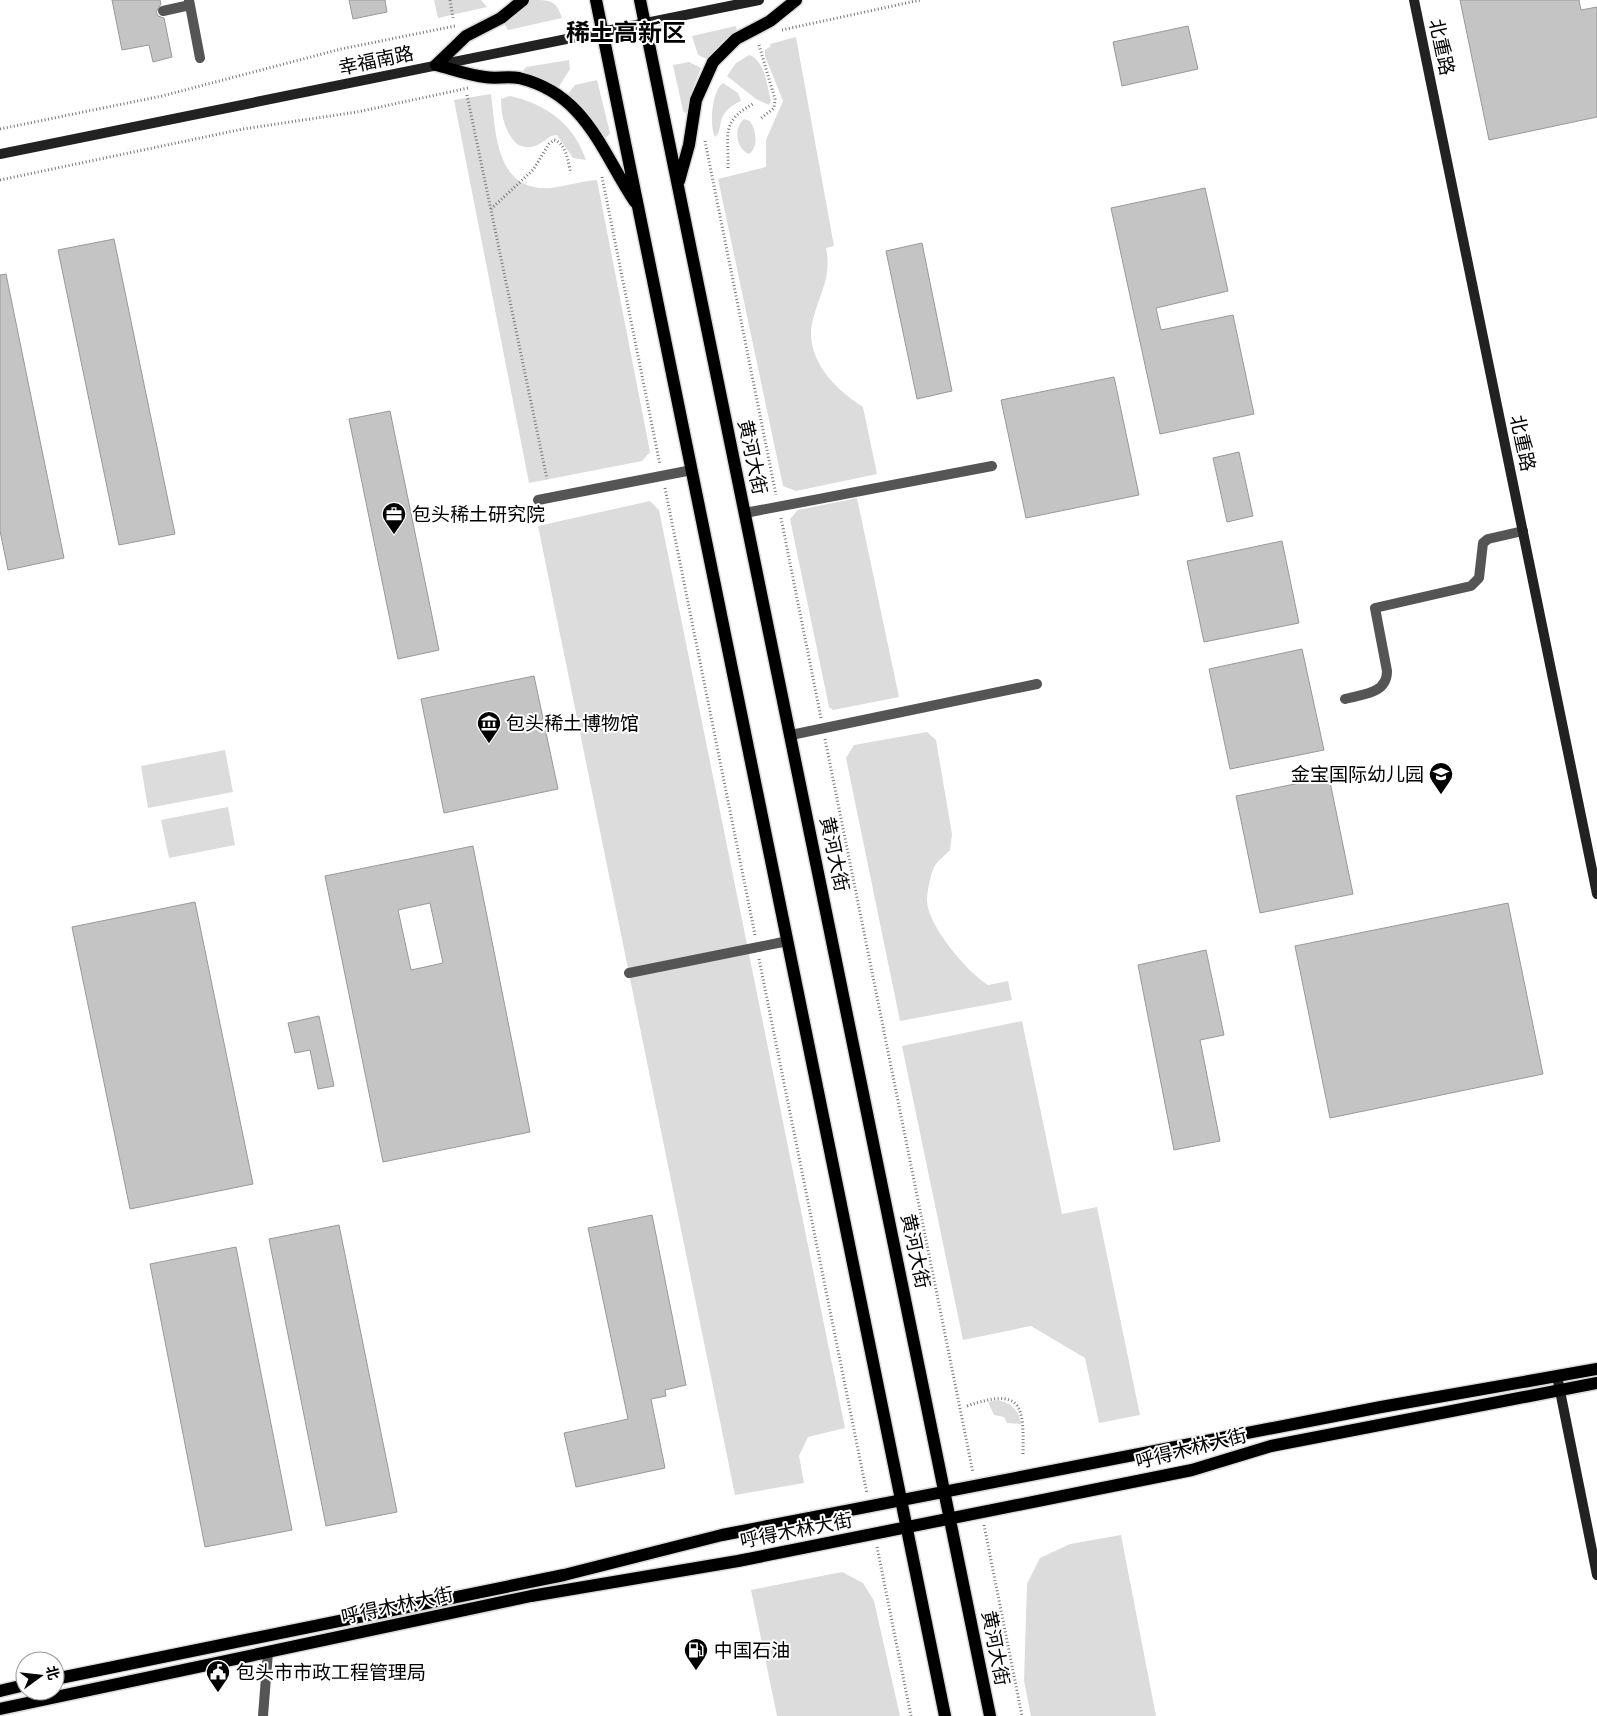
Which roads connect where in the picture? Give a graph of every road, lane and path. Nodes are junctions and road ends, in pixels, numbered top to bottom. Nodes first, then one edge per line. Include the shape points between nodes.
1 (450, 0) edge
2 (523, 0) edge
3 (596, 0) edge
4 (640, 0) edge
5 (759, 0) edge
6 (796, 0) edge
7 (920, 0) edge
8 (1414, 0) edge
9 (189, 2) edge
10 (163, 11) dead end
11 (454, 18) dead end
12 (645, 23) junction
13 (464, 24) dead end
14 (780, 30) dead end
15 (603, 32) junction
16 (759, 45) dead end
17 (200, 58) dead end
18 (436, 66) junction
19 (471, 88) dead end
20 (467, 94) dead end
21 (753, 104) dead end
22 (760, 119) dead end
23 (0, 129) edge
24 (703, 134) dead end
25 (0, 154) edge
26 (728, 168) dead end
27 (571, 173) dead end
28 (602, 175) dead end
29 (0, 180) edge
30 (678, 184) junction
31 (639, 208) junction
32 (491, 209) junction
33 (992, 466) dead end
34 (692, 470) junction
35 (662, 476) junction
36 (547, 479) dead end
37 (538, 500) dead end
38 (778, 507) junction
39 (746, 513) junction
40 (1523, 530) junction
41 (1038, 684) dead end
42 (1345, 699) dead end
43 (823, 728) junction
44 (791, 735) junction
45 (1597, 894) edge
46 (788, 942) junction
47 (757, 948) junction
48 (629, 974) dead end
49 (1597, 1369) edge
50 (1557, 1376) junction
51 (1597, 1383) edge
52 (1560, 1390) junction
53 (967, 1406) dead end
54 (1023, 1454) dead end
55 (976, 1486) junction
56 (946, 1491) junction
57 (902, 1500) junction
58 (869, 1506) junction
59 (981, 1512) junction
60 (951, 1518) junction
61 (907, 1528) junction
62 (875, 1534) junction
63 (1597, 1575) edge
64 (268, 1652) junction
65 (65, 1677) edge
66 (15, 1688) edge
67 (0, 1691) edge
68 (0, 1709) edge
69 (263, 1716) edge
70 (912, 1716) edge
71 (945, 1716) edge
72 (990, 1716) edge
73 (1022, 1716) edge

1 - 11 path
2 - 18 main road via 495,22 466,36
3 - 15 main road
4 - 12 main road, 黄河大街
5 - 12 street, 幸福南路
6 - 30 main road via 770,21 736,39 713,62 696,100 689,145
7 - 14 path
8 - 40 street, 北重路
9 - 10 lane
9 - 17 lane
12 - 15 street, 幸福南路
12 - 30 main road, 黄河大街
13 - 23 path via 341,50 162,96
15 - 18 street, 幸福南路
15 - 31 main road
16 - 22 path via 775,99 774,108
18 - 25 street, 幸福南路
18 - 31 main road via 486,77 508,76 531,82 564,99 602,144
19 - 29 path
20 - 32 path
21 - 26 path via 738,112 730,122
24 - 38 path
27 - 32 path via 564,148 554,140 533,170
28 - 35 path
30 - 39 main road, 黄河大街
31 - 34 main road
32 - 36 path
33 - 38 lane
34 - 35 lane
34 - 46 main road
35 - 37 lane
35 - 47 path
38 - 39 lane
38 - 43 path
39 - 44 main road, 黄河大街
40 - 42 lane via 1482,543 1479,578 1471,586 1375,608 1386,681 1379,690
40 - 45 street, 北重路
41 - 43 lane
43 - 44 lane
43 - 55 path
44 - 56 main road, 黄河大街
46 - 47 lane
46 - 57 main road
47 - 48 lane
47 - 58 path
49 - 50 main road, 呼得木林大街
50 - 52 street
50 - 55 main road, 呼得木林大街 via 1380,1406
51 - 52 main road, 呼得木林大街
52 - 59 main road, 呼得木林大街 via 1271,1446 1192,1470
52 - 63 street
53 - 54 path via 996,1397 1014,1404 1023,1417
55 - 56 main road, 呼得木林大街
56 - 57 main road, 呼得木林大街
56 - 60 main road, 黄河大街
57 - 58 main road, 呼得木林大街
57 - 61 main road
58 - 65 main road, 呼得木林大街 via 685,1542 564,1575
59 - 60 main road, 呼得木林大街
59 - 73 path
60 - 61 main road, 呼得木林大街
60 - 72 main road, 黄河大街
61 - 62 main road, 呼得木林大街
61 - 71 main road
62 - 64 main road, 呼得木林大街 via 531,1596
62 - 70 path
64 - 68 main road, 呼得木林大街
64 - 69 lane
66 - 67 main road

